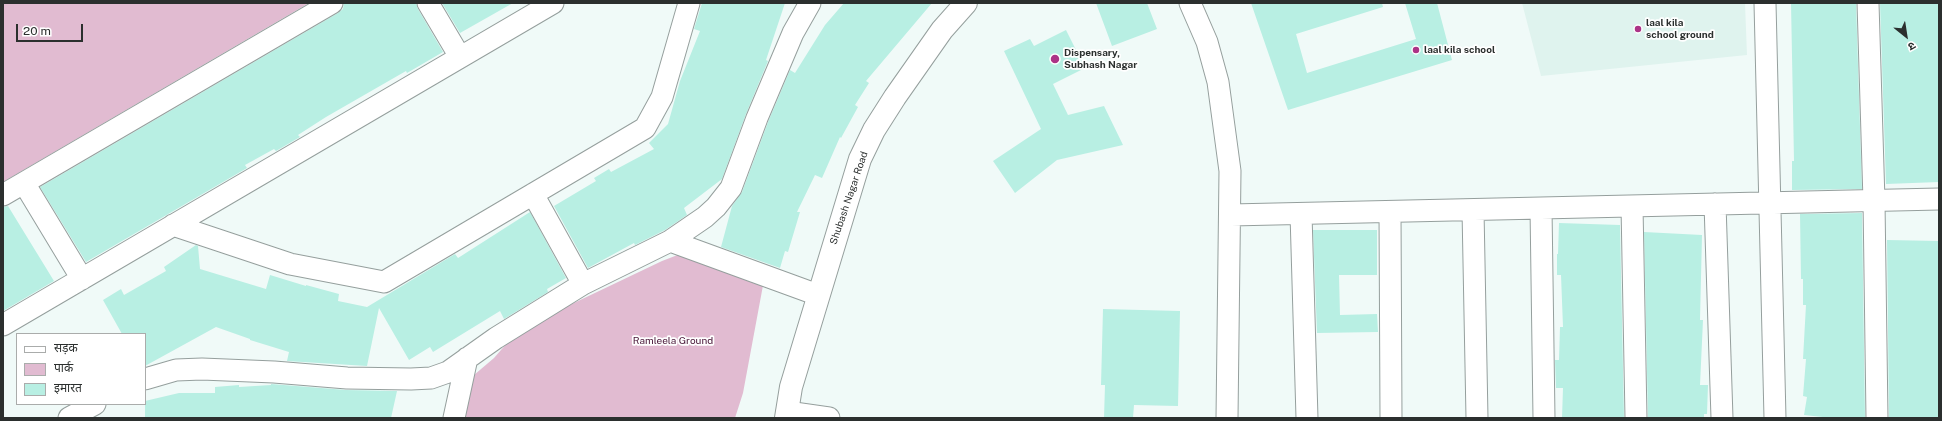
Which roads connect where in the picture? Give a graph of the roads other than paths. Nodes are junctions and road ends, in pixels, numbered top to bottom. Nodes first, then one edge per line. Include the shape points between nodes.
1 (332, 3) edge
2 (428, 3) edge
3 (553, 3) edge
4 (689, 3) edge
5 (810, 3) edge
6 (966, 3) edge
7 (1190, 3) edge
8 (1765, 3) edge
9 (1868, 3) edge
10 (460, 57) junction
11 (24, 183) junction
12 (533, 194) junction
13 (3, 195) edge
14 (1939, 200) edge
15 (1874, 201) junction
16 (1769, 203) junction
17 (1715, 204) junction
18 (1632, 206) junction
19 (1541, 208) junction
20 (1473, 210) junction
21 (1390, 212) junction
22 (1301, 214) junction
23 (1231, 215) junction
24 (173, 226) junction
25 (670, 241) junction
26 (82, 279) junction
27 (583, 284) junction
28 (818, 295) junction
29 (3, 325) edge
30 (467, 358) junction
31 (146, 379) edge
32 (93, 405) edge
33 (787, 415) edge
34 (68, 418) edge
35 (454, 418) edge
36 (829, 418) edge
37 (1227, 418) edge
38 (1307, 418) edge
39 (1392, 418) edge
40 (1477, 418) edge
41 (1544, 418) edge
42 (1636, 418) edge
43 (1722, 418) edge
44 (1775, 418) edge
45 (1877, 418) edge

1 - 11 street
2 - 10 street
3 - 10 street
4 - 12 street via 662,97 645,128
5 - 25 street via 793,33 731,188 705,216
6 - 28 street, Shubash Nagar Road via 942,30 874,130 860,160
7 - 23 street via 1207,42 1218,82 1230,171
8 - 16 street via 1769,92
9 - 15 street
10 - 24 street
11 - 13 street
11 - 26 street
12 - 24 street via 384,282 290,264
12 - 27 street
14 - 15 street
15 - 16 street
15 - 45 street
16 - 17 street
16 - 44 street
17 - 18 street
17 - 43 street
18 - 19 street
18 - 42 street
19 - 20 street
19 - 41 street
20 - 21 street
20 - 40 street
21 - 22 street
21 - 39 street
22 - 23 street
22 - 38 street
23 - 37 street
24 - 26 street
25 - 27 street
25 - 28 street
26 - 29 street
27 - 30 street
28 - 33 street, Shubash Nagar Road via 792,387
30 - 31 street via 439,376 418,379 346,378 202,369 176,370
30 - 35 street
32 - 34 street
33 - 36 street

